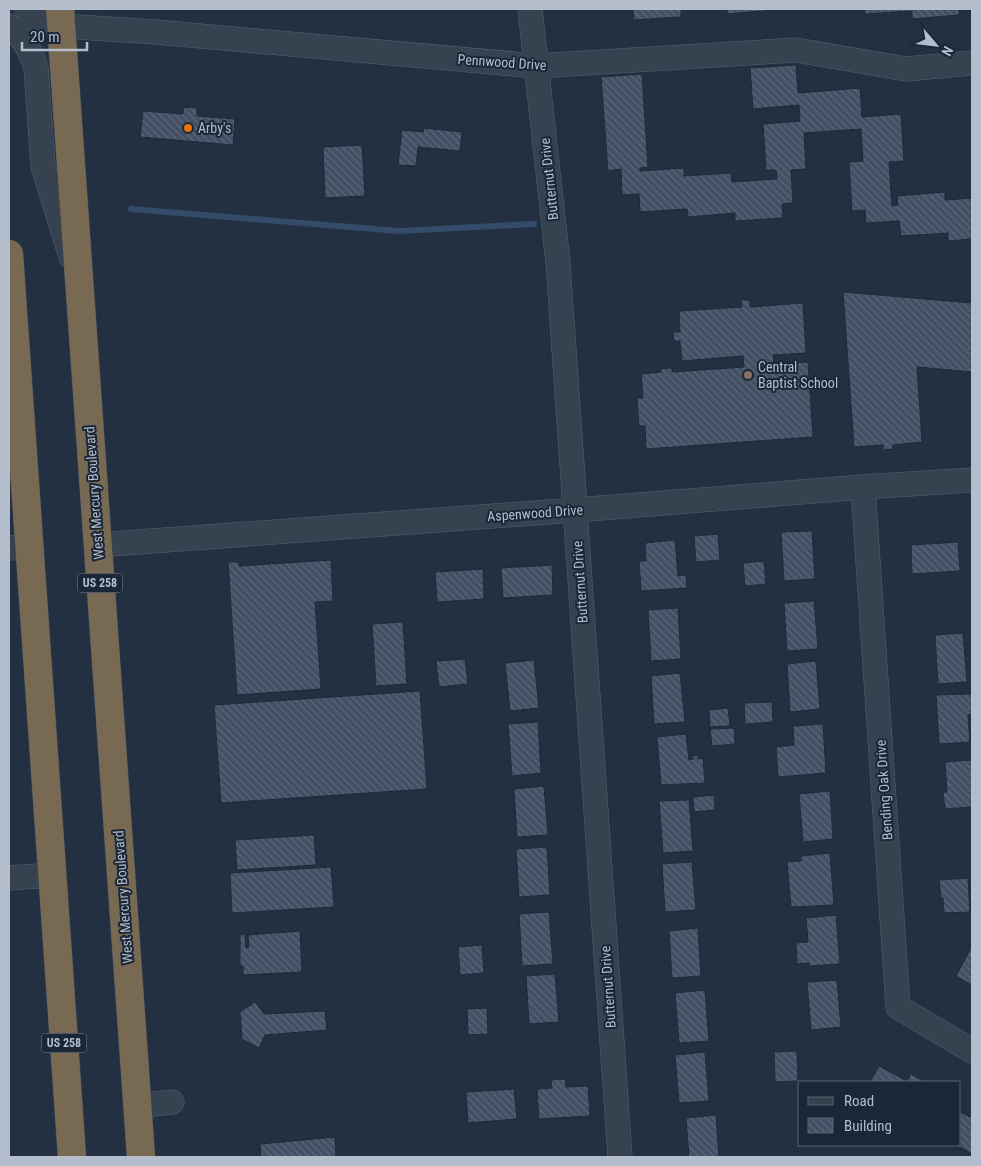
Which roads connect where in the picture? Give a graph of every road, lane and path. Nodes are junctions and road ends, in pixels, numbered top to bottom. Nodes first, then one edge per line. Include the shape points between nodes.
1 (27, 9) edge
2 (530, 9) edge
3 (61, 18) edge
4 (9, 26) edge
5 (972, 63) edge
6 (536, 66) junction
7 (9, 267) edge
8 (79, 282) junction
9 (972, 480) edge
10 (863, 487) junction
11 (576, 510) junction
12 (97, 545) junction
13 (19, 548) edge
14 (52, 875) junction
15 (9, 878) edge
16 (972, 1051) edge
17 (172, 1102) dead end
18 (137, 1106) junction
19 (72, 1157) edge
20 (141, 1157) edge
21 (620, 1157) edge

1 - 3 street, Pennwood Drive via 41,20
2 - 6 street, Butternut Drive
3 - 6 street, Pennwood Drive via 156,32
3 - 8 highway, West Mercury Boulevard / US 258
4 - 8 street via 22,38 34,59 43,166
5 - 6 street, Pennwood Drive via 906,68 796,50
6 - 11 street, Butternut Drive via 558,263
7 - 13 highway, US 258
8 - 12 highway, West Mercury Boulevard / US 258
9 - 10 street, Aspenwood Drive
10 - 11 street, Aspenwood Drive
10 - 16 street, Bending Oak Drive via 898,1008
11 - 12 street, Aspenwood Drive
11 - 21 street, Butternut Drive
12 - 18 highway, West Mercury Boulevard / US 258
13 - 14 highway, US 258
14 - 15 street
14 - 19 highway, US 258
17 - 18 street
18 - 20 highway, West Mercury Boulevard / US 258

